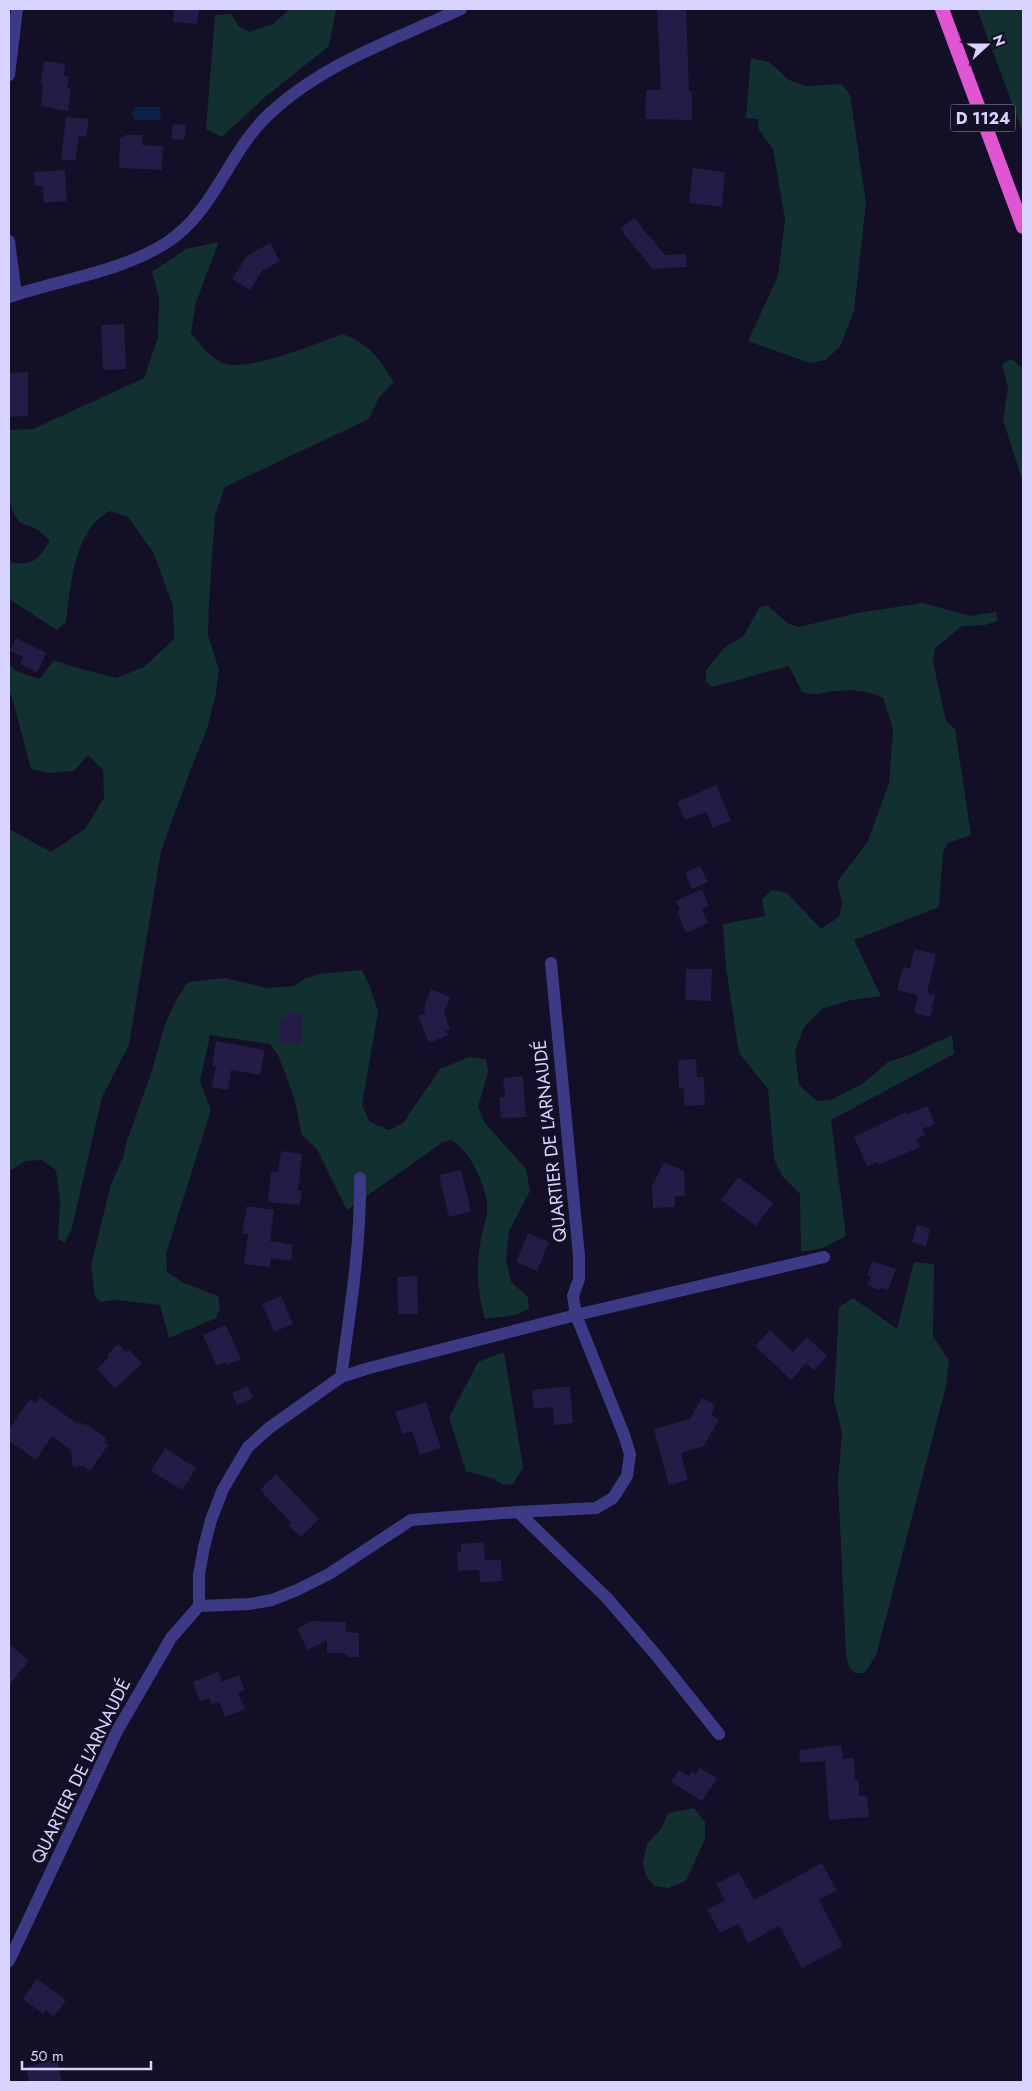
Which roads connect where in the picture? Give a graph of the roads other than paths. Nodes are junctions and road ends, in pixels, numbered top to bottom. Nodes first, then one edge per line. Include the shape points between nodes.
1 (17, 9) edge
2 (461, 9) edge
3 (942, 9) edge
4 (9, 75) edge
5 (1023, 227) edge
6 (9, 241) edge
7 (12, 295) edge
8 (551, 963) dead end
9 (360, 1178) dead end
10 (824, 1257) dead end
11 (576, 1315) junction
12 (341, 1377) junction
13 (518, 1512) junction
14 (199, 1606) junction
15 (719, 1734) dead end
16 (9, 1961) edge

1 - 4 street
2 - 7 street via 336,66 286,99 246,141 205,206 187,228 166,243 114,267
3 - 5 highway, D 1124
6 - 7 street
8 - 11 street, QUARTIER DE L'ARNAUDÉ via 580,1256 579,1279 573,1296
9 - 12 street via 361,1211
10 - 11 street
11 - 12 street
11 - 13 street, QUARTIER DE L'ARNAUDÉ via 624,1434 630,1454 627,1476 613,1498 596,1508
12 - 14 street via 269,1428 248,1447 223,1489 211,1520 199,1575
13 - 14 street, QUARTIER DE L'ARNAUDÉ via 412,1520 337,1569 297,1590 250,1604
13 - 15 street via 607,1598
14 - 16 street, QUARTIER DE L'ARNAUDÉ via 170,1638 117,1731

